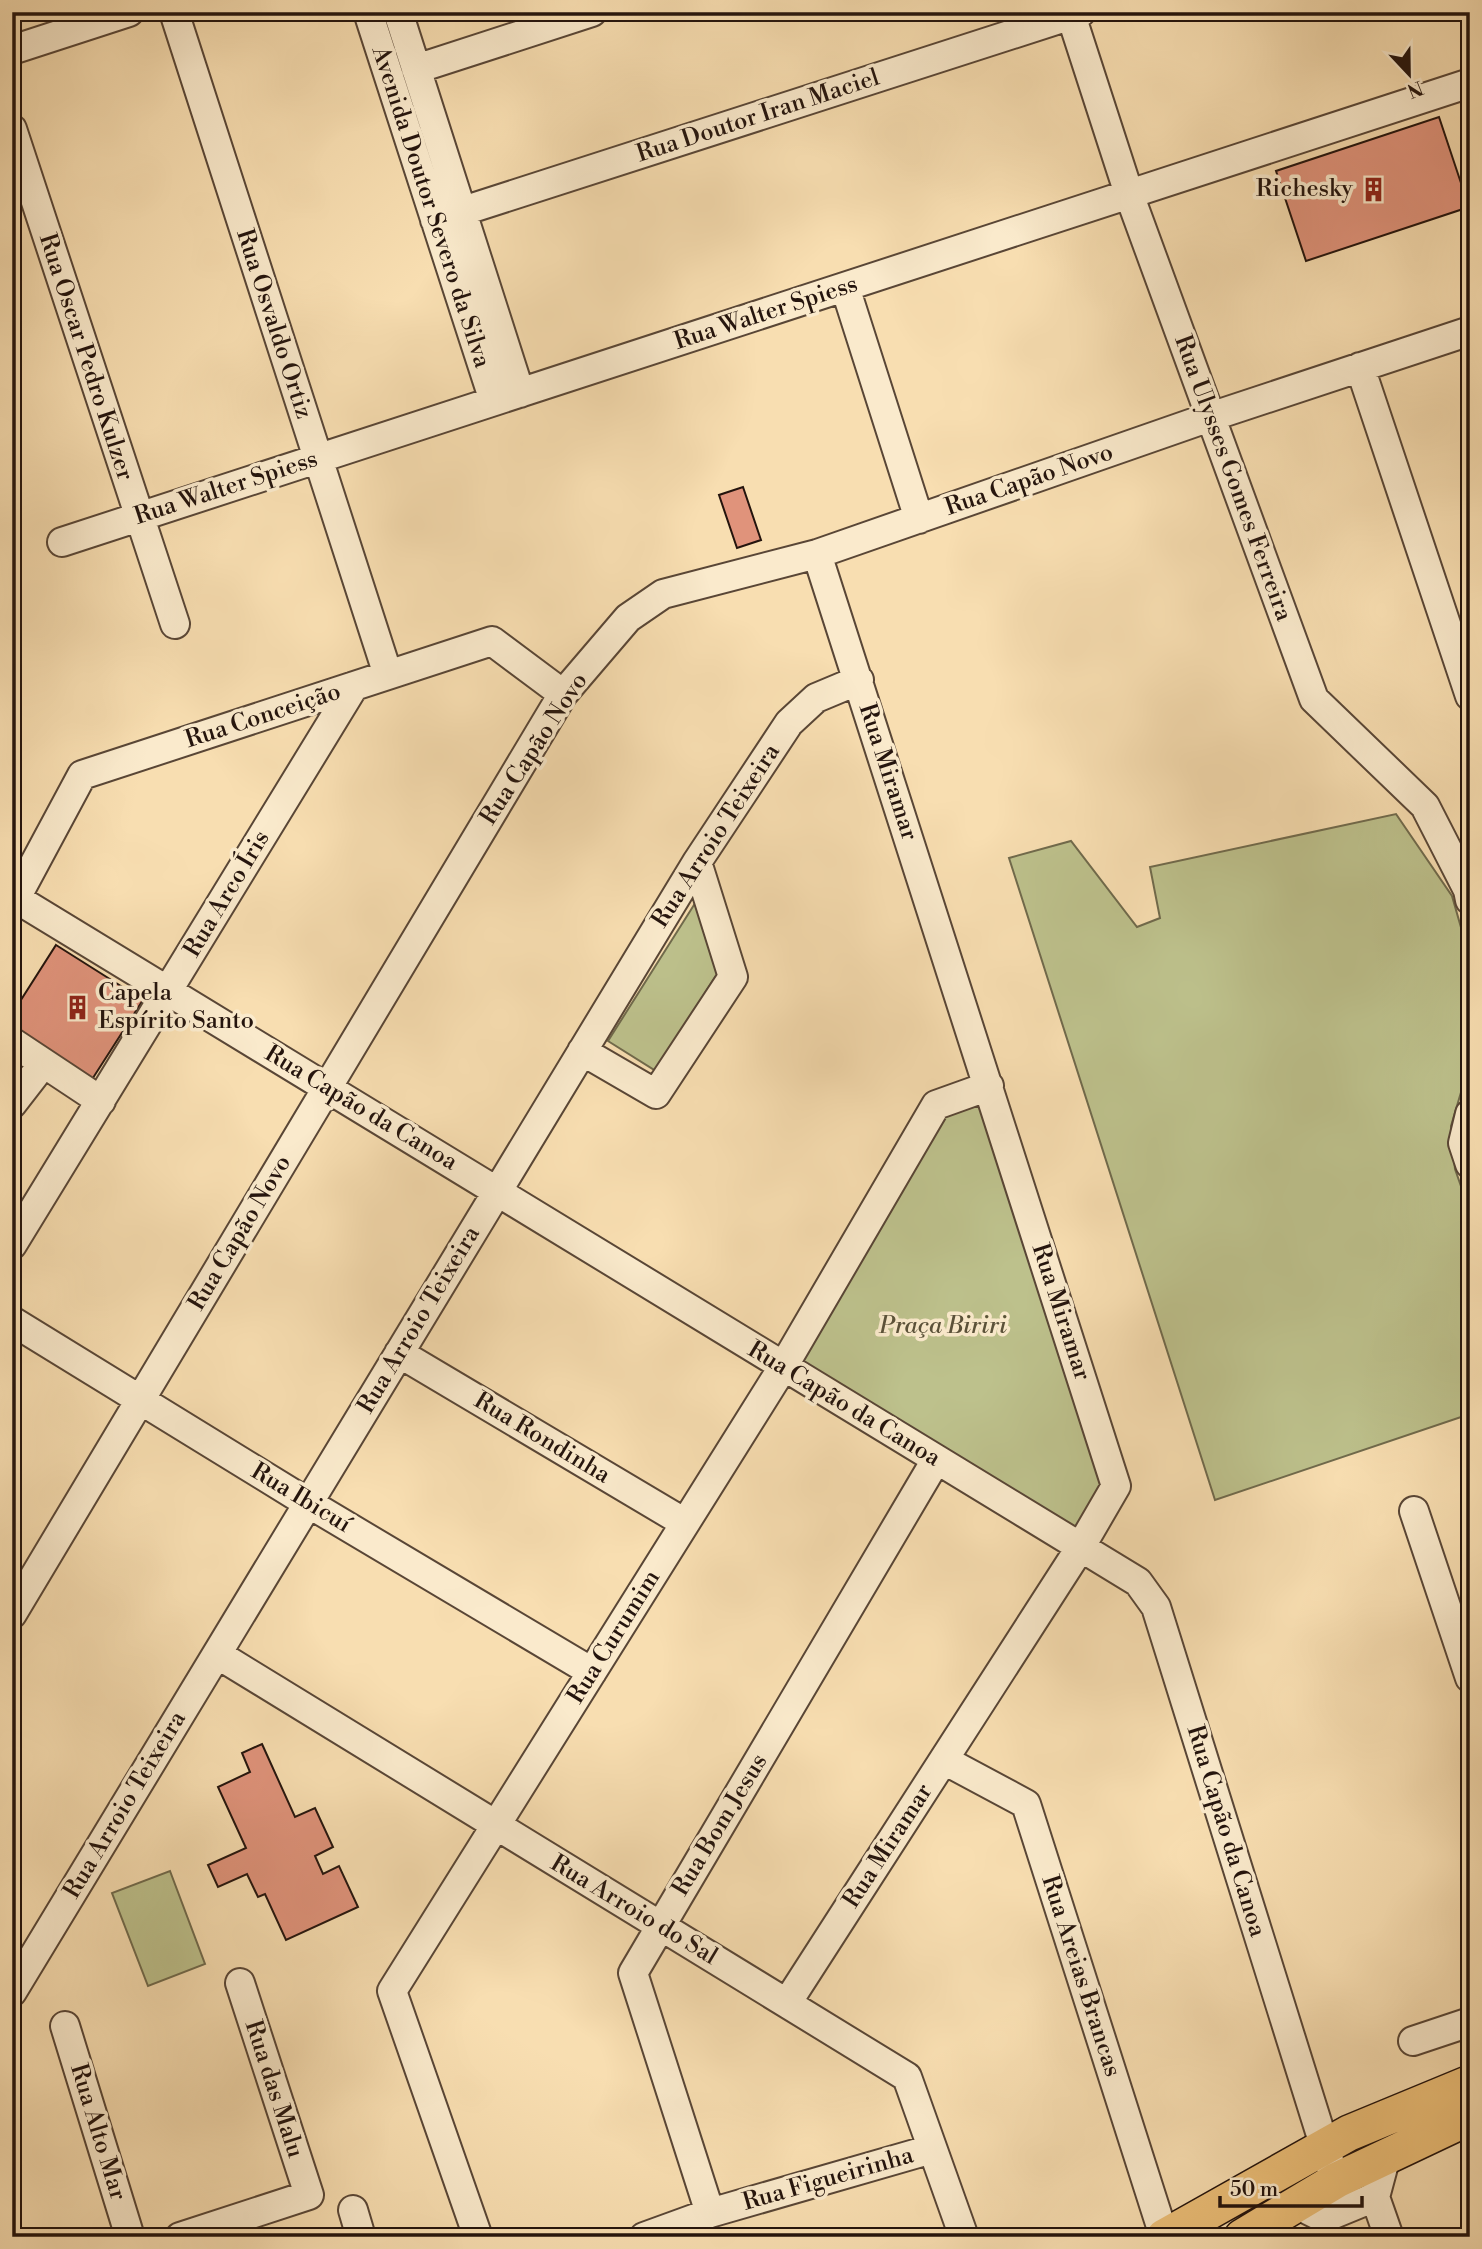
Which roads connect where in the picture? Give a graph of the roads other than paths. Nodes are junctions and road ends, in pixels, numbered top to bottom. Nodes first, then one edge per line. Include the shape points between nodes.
1 (129, 12) edge
2 (174, 12) edge
3 (368, 12) edge
4 (398, 12) edge
5 (591, 12) edge
6 (1074, 13) edge
7 (12, 50) edge
8 (416, 69) junction
9 (1470, 83) edge
10 (12, 130) edge
11 (1129, 194) junction
12 (462, 211) junction
13 (435, 220) junction
14 (845, 287) junction
15 (1470, 331) edge
16 (1360, 367) junction
17 (507, 397) junction
18 (1210, 417) junction
19 (318, 458) junction
20 (138, 517) junction
21 (919, 519) junction
22 (62, 542) dead end
23 (817, 554) junction
24 (175, 624) dead end
25 (388, 675) junction
26 (859, 680) junction
27 (354, 686) junction
28 (563, 694) junction
29 (1470, 696) edge
30 (697, 862) junction
31 (1469, 893) edge
32 (14, 897) edge
33 (168, 991) junction
34 (12, 1042) edge
35 (582, 1051) junction
36 (43, 1064) junction
37 (989, 1086) junction
38 (327, 1088) junction
39 (101, 1101) junction
40 (12, 1104) edge
41 (1470, 1114) edge
42 (1470, 1164) edge
43 (497, 1192) junction
44 (12, 1245) edge
45 (12, 1321) edge
46 (399, 1353) junction
47 (783, 1367) junction
48 (141, 1400) junction
49 (936, 1460) junction
50 (308, 1503) junction
51 (685, 1524) junction
52 (1080, 1548) junction
53 (12, 1614) edge
54 (1470, 1628) edge
55 (217, 1654) junction
56 (592, 1672) junction
57 (1470, 1678) edge
58 (943, 1760) junction
59 (496, 1825) junction
60 (660, 1926) junction
61 (240, 1983) dead end
62 (12, 1992) edge
63 (787, 2003) junction
64 (1470, 2022) edge
65 (65, 2026) dead end
66 (1413, 2041) dead end
67 (1470, 2084) edge
68 (1470, 2118) edge
69 (1323, 2146) junction
70 (932, 2149) junction
71 (1386, 2156) junction
72 (1337, 2180) junction
73 (1376, 2197) junction
74 (710, 2213) junction
75 (1317, 2220) edge
76 (1259, 2232) edge
77 (130, 2237) edge
78 (180, 2237) edge
79 (478, 2237) edge
80 (644, 2237) edge
81 (964, 2237) edge
82 (1164, 2237) edge
83 (1389, 2237) edge

1 - 7 street
2 - 19 street, Rua Osvaldo Ortiz
3 - 13 street, Avenida Doutor Severo da Silva
4 - 8 street, Avenida Doutor Severo da Silva
5 - 8 street
6 - 11 street, Rua Ulysses Gomes Ferreira
6 - 12 street, Rua Doutor Iran Maciel
8 - 12 street, Avenida Doutor Severo da Silva
9 - 11 street, Rua Walter Spiess
10 - 20 street, Rua Oscar Pedro Kulzer
11 - 14 street, Rua Walter Spiess
11 - 18 street, Rua Ulysses Gomes Ferreira
12 - 13 street, Rua Doutor Iran Maciel
12 - 17 street, Avenida Doutor Severo da Silva
13 - 17 street, Avenida Doutor Severo da Silva
14 - 17 street, Rua Walter Spiess
14 - 21 street
15 - 16 street, Rua Capão Novo
16 - 18 street, Rua Capão Novo
16 - 29 street
17 - 19 street, Rua Walter Spiess
18 - 21 street, Rua Capão Novo
18 - 31 street, Rua Ulysses Gomes Ferreira via 1314,699 1425,806
19 - 20 street, Rua Walter Spiess
19 - 25 street, Rua Osvaldo Ortiz
20 - 22 street, Rua Walter Spiess
20 - 24 street, Rua Oscar Pedro Kulzer
21 - 23 street, Rua Capão Novo
23 - 26 street, Rua Miramar
23 - 28 street, Rua Capão Novo via 663,594 628,618
25 - 27 street, Rua Conceição
25 - 28 street, Rua Conceição via 492,641
26 - 30 street, Rua Arroio Teixeira via 816,698 789,723
26 - 37 street, Rua Miramar
27 - 32 street, Rua Conceição via 82,775
27 - 33 street, Rua Arco Íris
28 - 38 street, Rua Capão Novo
30 - 35 street, Rua Arroio Teixeira
30 - 35 street via 733,977 656,1094
32 - 33 street, Rua Capão da Canoa
33 - 38 street, Rua Capão da Canoa
33 - 39 street, Rua Arco Íris
34 - 36 street
35 - 43 street, Rua Arroio Teixeira
36 - 39 street
36 - 40 street
37 - 47 street, Rua Curumim via 936,1105
37 - 52 street, Rua Miramar via 1116,1486
38 - 43 street, Rua Capão da Canoa
38 - 48 street, Rua Capão Novo
39 - 44 street, Rua Arco Íris
41 - 42 street via 1463,1143
43 - 46 street, Rua Arroio Teixeira
43 - 47 street, Rua Capão da Canoa
45 - 48 street, Rua Ibicuí
46 - 50 street, Rua Arroio Teixeira
46 - 51 street, Rua Rondinha
47 - 49 street, Rua Capão da Canoa
47 - 51 street, Rua Curumim
48 - 50 street, Rua Ibicuí
48 - 53 street, Rua Capão Novo
49 - 52 street, Rua Capão da Canoa
49 - 60 street, Rua Bom Jesus
50 - 55 street, Rua Arroio Teixeira
50 - 56 street, Rua Ibicuí
51 - 56 street, Rua Curumim
52 - 58 street, Rua Miramar
52 - 69 street, Rua Capão da Canoa via 1138,1582 1156,1607
54 - 57 street via 1421,1508
55 - 59 street, Rua Arroio do Sal
55 - 62 street, Rua Arroio Teixeira
56 - 59 street, Rua Curumim
58 - 63 street, Rua Miramar
58 - 82 street, Rua Areias Brancas via 1026,1804
59 - 60 street, Rua Arroio do Sal
59 - 79 street, Rua Curumim via 392,1991
60 - 63 street, Rua Arroio do Sal
60 - 74 street, Rua Bom Jesus via 633,1973
61 - 78 street, Rua das Malu via 309,2195
63 - 70 street, Rua Arroio do Sal via 907,2077
64 - 66 street
65 - 77 street, Rua Alto Mar
67 - 69 main road
68 - 71 main road
69 - 72 street, Rua Capão da Canoa
69 - 82 main road
70 - 74 street, Rua Figueirinha
70 - 81 street, Rua Arroio do Sal
71 - 72 main road
71 - 73 street
72 - 75 main road
73 - 75 street
73 - 83 street
74 - 80 street, Rua Figueirinha
75 - 76 main road

